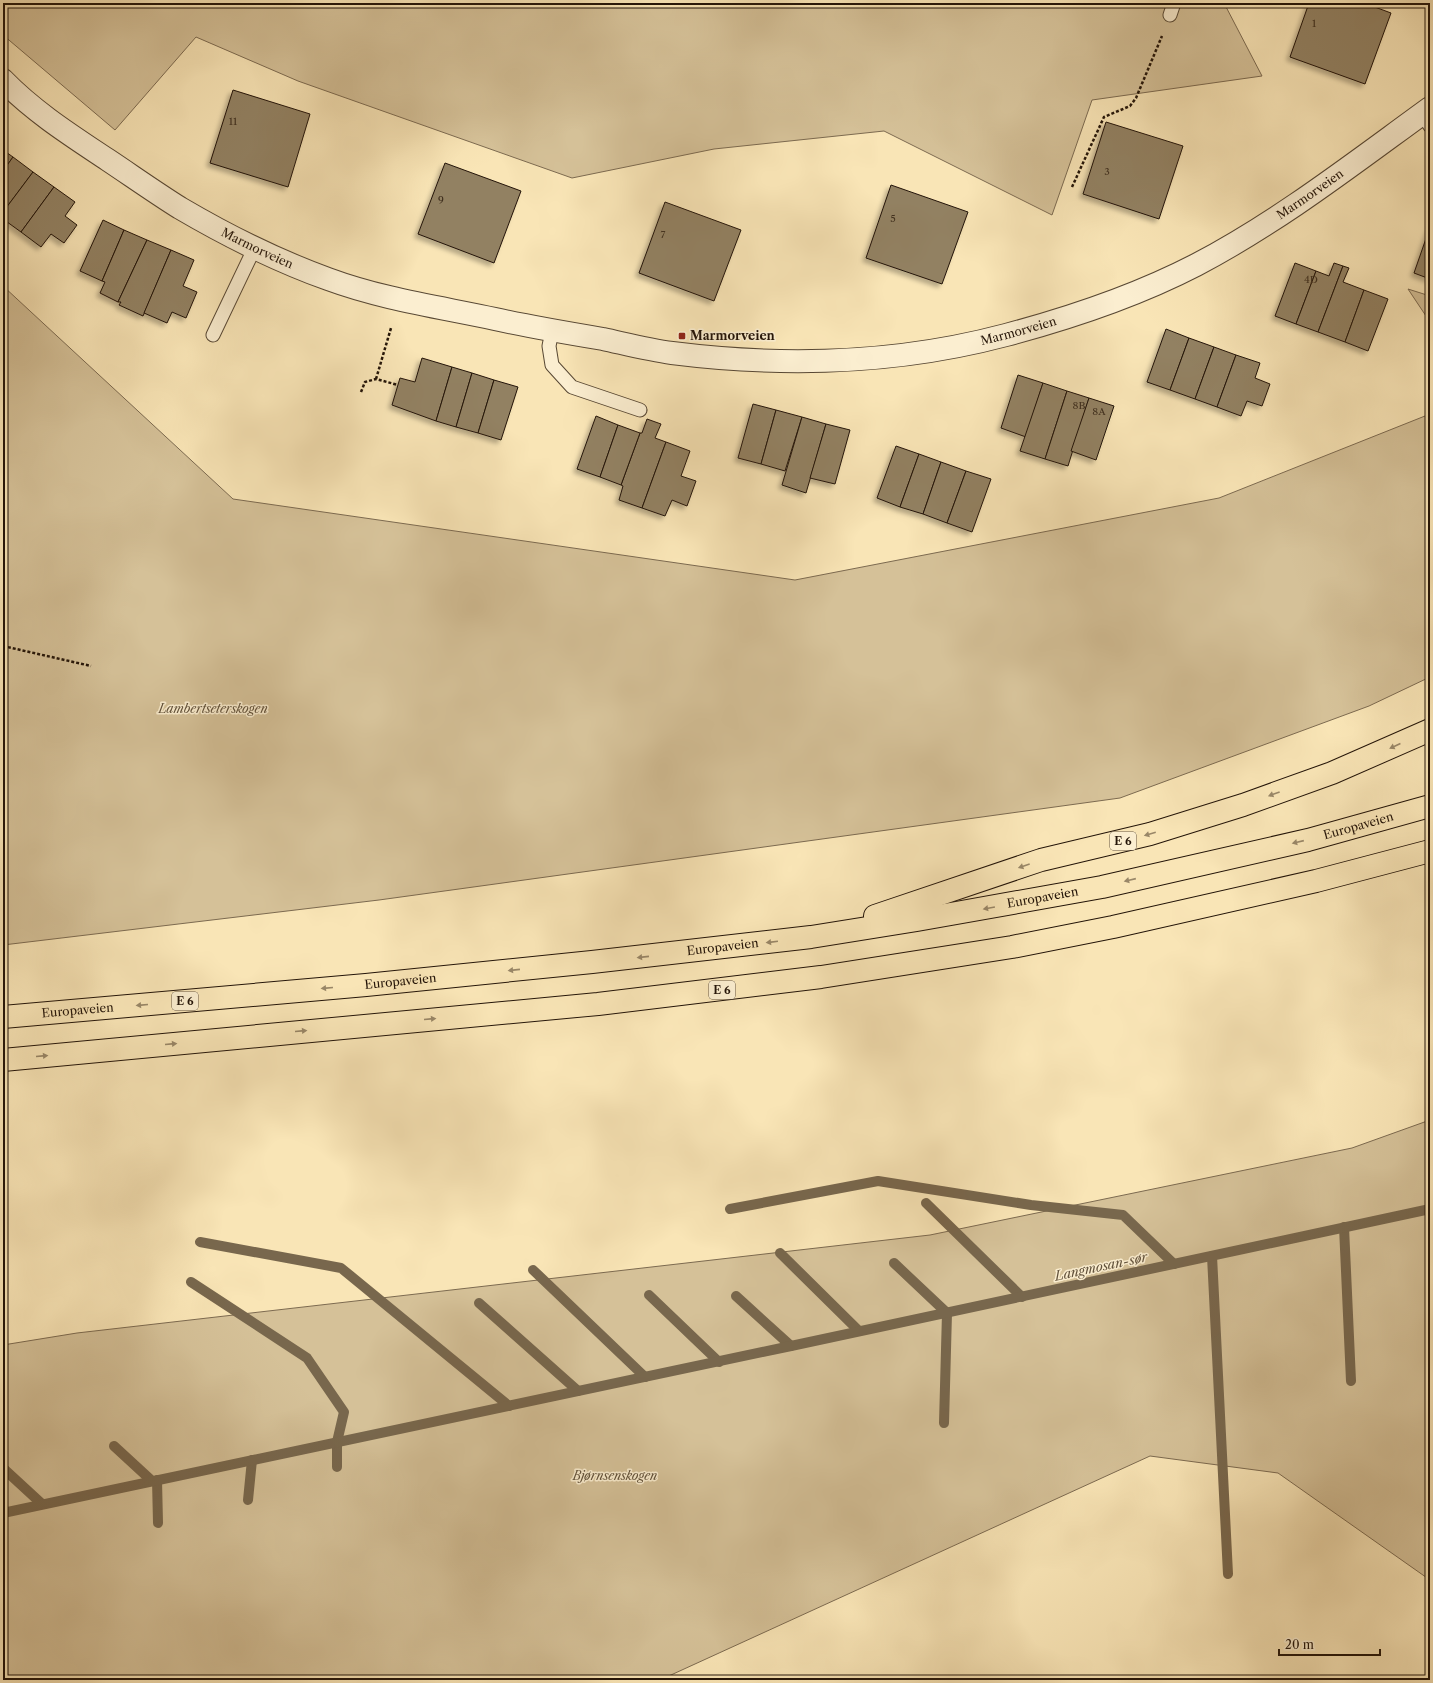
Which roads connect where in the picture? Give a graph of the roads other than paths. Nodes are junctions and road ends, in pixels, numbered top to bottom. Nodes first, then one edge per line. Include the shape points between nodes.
1 (1174, 3) edge
2 (1170, 16) road end
3 (3, 80) edge
4 (1427, 116) edge
5 (255, 247) junction
6 (552, 331) junction
7 (213, 335) dead end
8 (640, 410) dead end
9 (1430, 730) edge
10 (1430, 806) edge
11 (1430, 851) edge
12 (811, 937) junction
13 (3, 1017) edge
14 (3, 1060) edge

1 - 2 lane
3 - 5 street, Marmorveien via 23,100 153,190 191,214
4 - 6 street, Marmorveien via 1318,191 1195,266 1152,286 1089,309 1005,335 913,354 828,361 733,359 669,352
5 - 6 street, Marmorveien via 288,264 363,292
5 - 7 lane
6 - 8 lane via 549,346 552,365 572,387
9 -> 12 highway, E 6 via 1332,773 1243,804 1150,834 1041,860
10 -> 12 highway, Europaveien / E 6 via 1308,840 1102,887
14 -> 11 highway, E 6 via 598,1004 821,977 1012,947 1113,927 1316,881
12 -> 13 highway, Europaveien / E 6 via 366,985

